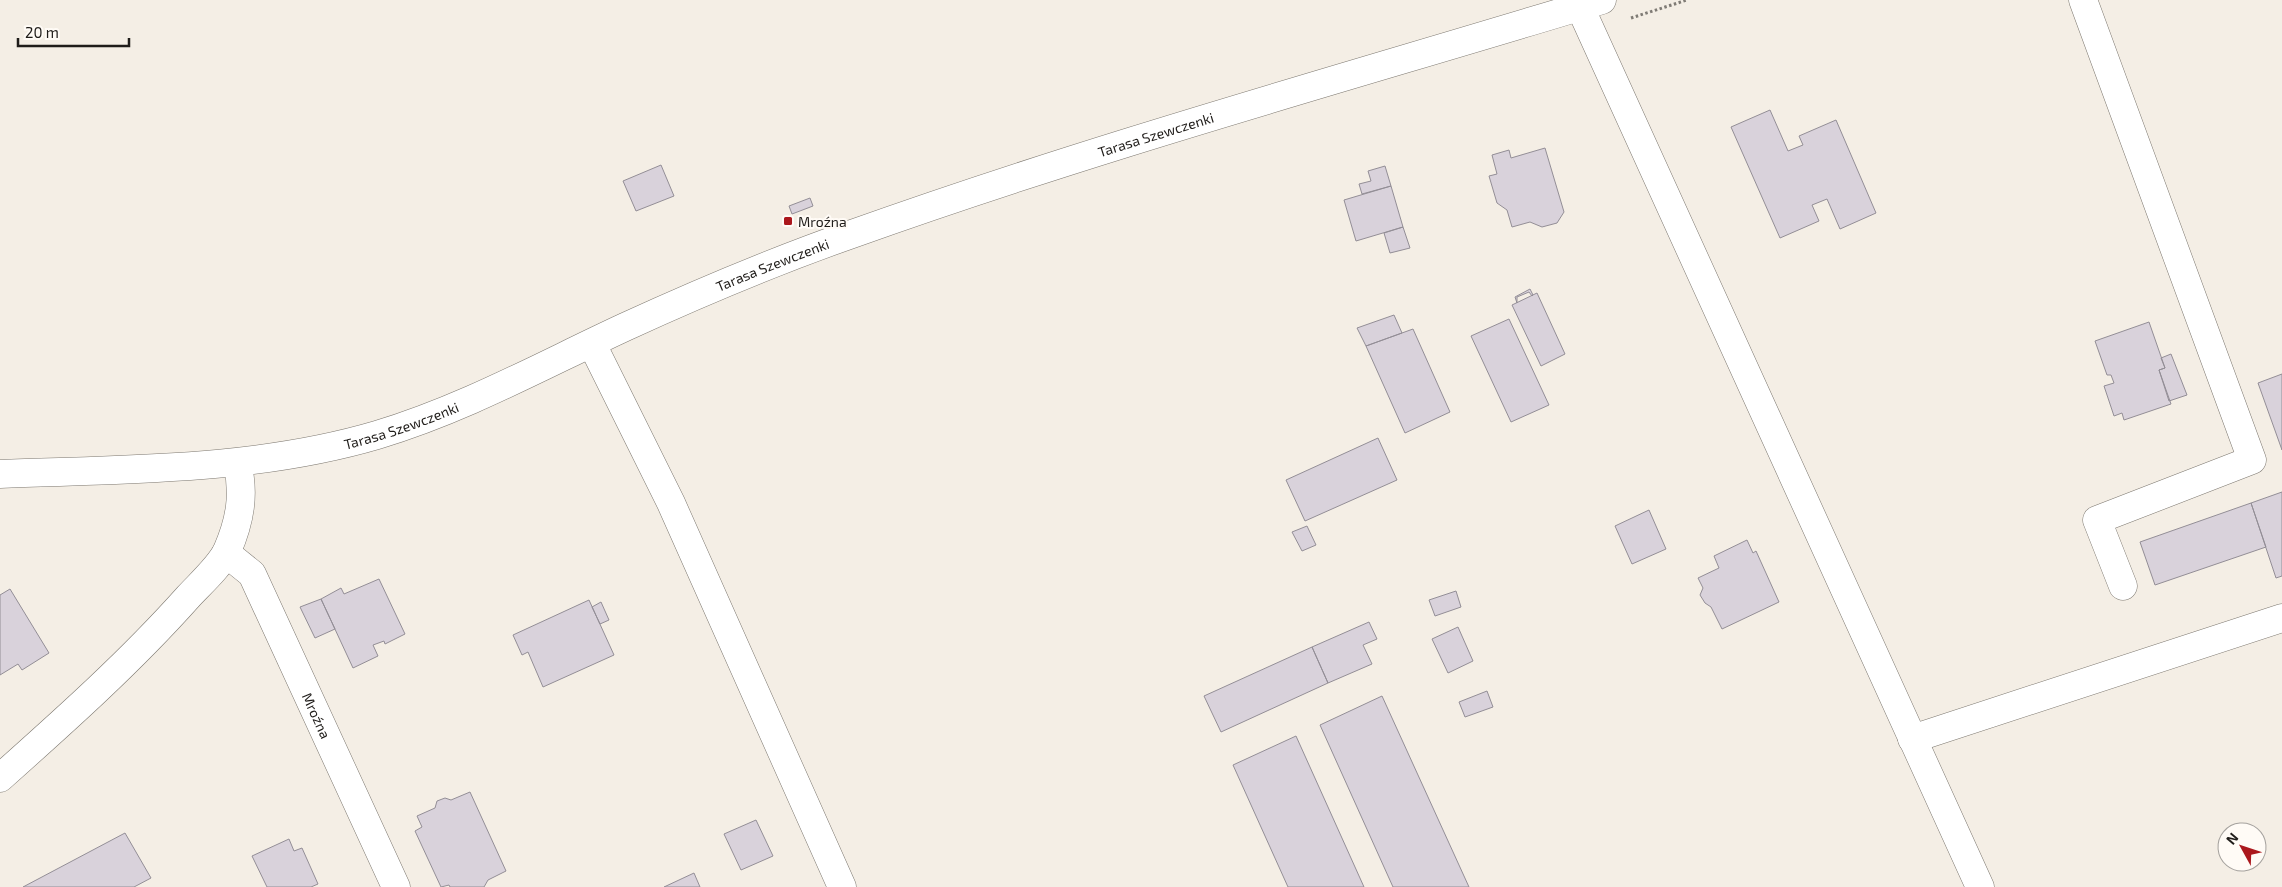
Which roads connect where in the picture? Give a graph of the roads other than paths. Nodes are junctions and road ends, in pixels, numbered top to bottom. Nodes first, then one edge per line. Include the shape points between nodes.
1 (2084, 0) edge
2 (1591, 4) edge
3 (592, 344) junction
4 (237, 463) junction
5 (0, 474) edge
6 (226, 553) junction
7 (2123, 586) dead end
8 (2282, 618) edge
9 (1912, 739) junction
10 (0, 778) edge
11 (396, 887) edge
12 (842, 887) edge
13 (1980, 887) edge

1 - 7 street via 2252,460 2097,520
2 - 3 street, Tarasa Szewczenki via 967,194 746,275
2 - 9 street
3 - 4 street, Tarasa Szewczenki via 453,409 398,428 316,450
3 - 12 street via 671,502
4 - 5 street, Tarasa Szewczenki
4 - 6 street via 243,491 240,513
6 - 10 street via 162,627
6 - 11 street, Mroźna via 252,574
8 - 9 street
9 - 13 street

